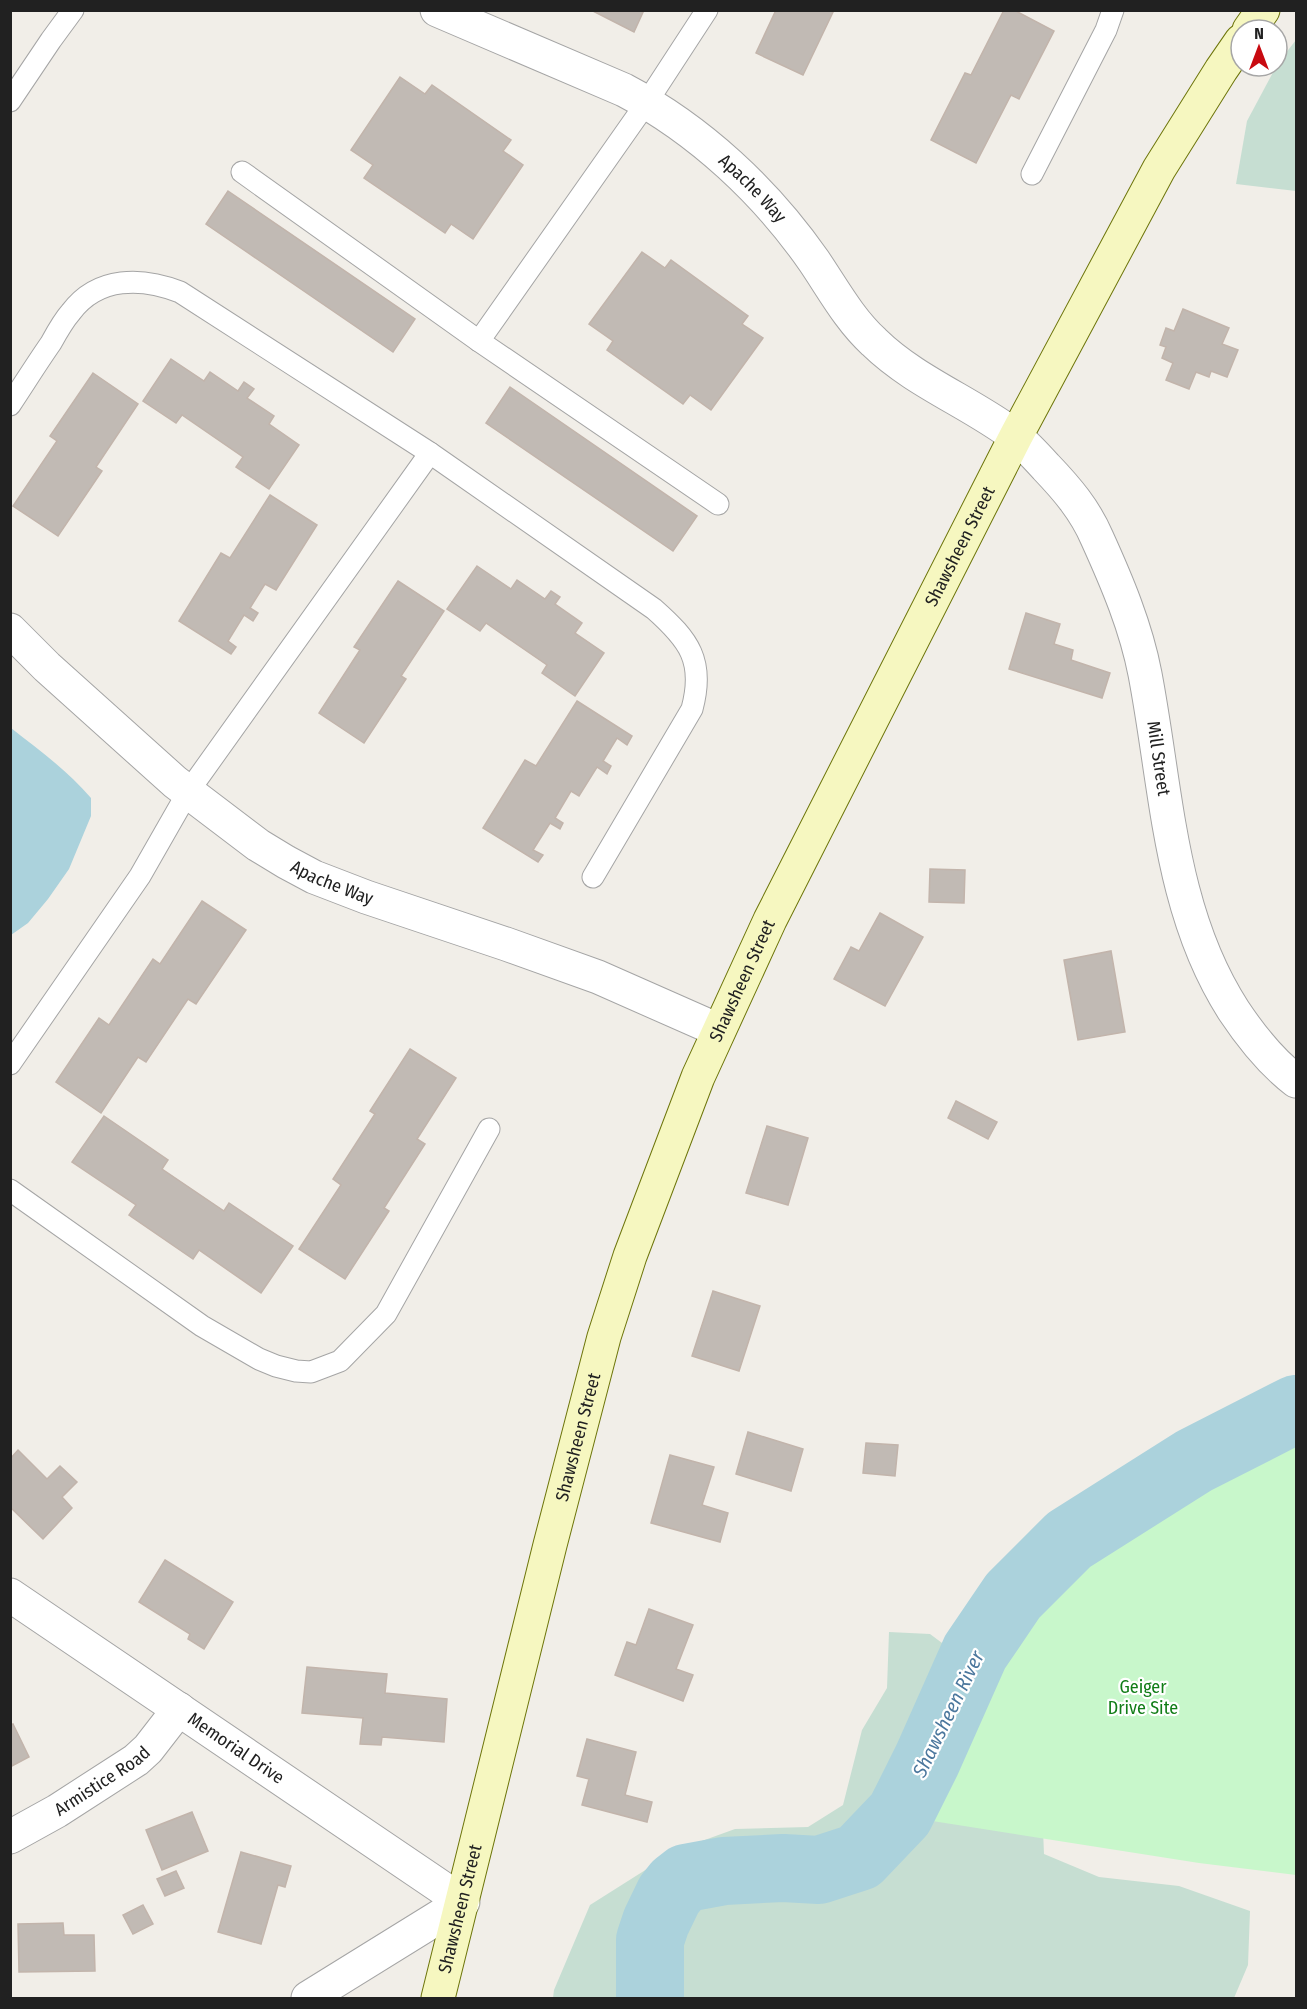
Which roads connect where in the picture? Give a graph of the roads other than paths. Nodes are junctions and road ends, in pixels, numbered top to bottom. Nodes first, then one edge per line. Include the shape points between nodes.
1 (73, 10) edge
2 (436, 10) edge
3 (707, 10) edge
4 (1113, 10) edge
5 (1229, 58) edge
6 (10, 100) edge
7 (647, 102) junction
8 (242, 172) dead end
9 (1032, 174) dead end
10 (479, 341) junction
11 (10, 405) edge
12 (1016, 436) junction
13 (430, 453) junction
14 (718, 504) dead end
15 (10, 630) edge
16 (188, 792) junction
17 (593, 877) dead end
18 (718, 1030) junction
19 (10, 1064) edge
20 (1296, 1081) edge
21 (489, 1129) dead end
22 (10, 1190) edge
23 (10, 1595) edge
24 (179, 1709) junction
25 (10, 1837) edge
26 (463, 1902) junction
27 (308, 1998) edge
28 (438, 1998) edge

1 - 6 lane
2 - 7 street, Apache Way
3 - 7 lane
4 - 9 lane
5 - 12 main road, Shawsheen Street via 1159,169
7 - 10 lane
7 - 12 street, Apache Way via 722,159 757,192 814,261 871,340 896,362
8 - 10 lane
10 - 14 lane
11 - 13 lane via 72,310 108,285 139,282 180,292
12 - 18 main road, Shawsheen Street
12 - 20 street, Mill Street via 1073,496 1087,517 1130,617 1144,671 1178,876 1208,967 1256,1041
13 - 16 lane
13 - 17 lane via 654,609 675,628 694,656 697,675 692,710
15 - 16 street, Apache Way
16 - 18 street, Apache Way via 258,845 314,877 598,977
16 - 19 lane via 140,876
18 - 26 main road, Shawsheen Street via 630,1256 604,1337
21 - 22 lane via 386,1314 340,1360 311,1372 276,1366 231,1344
23 - 24 street, Memorial Drive
24 - 25 street, Armistice Road via 135,1760
24 - 26 street, Memorial Drive
26 - 27 street
26 - 28 main road, Shawsheen Street

